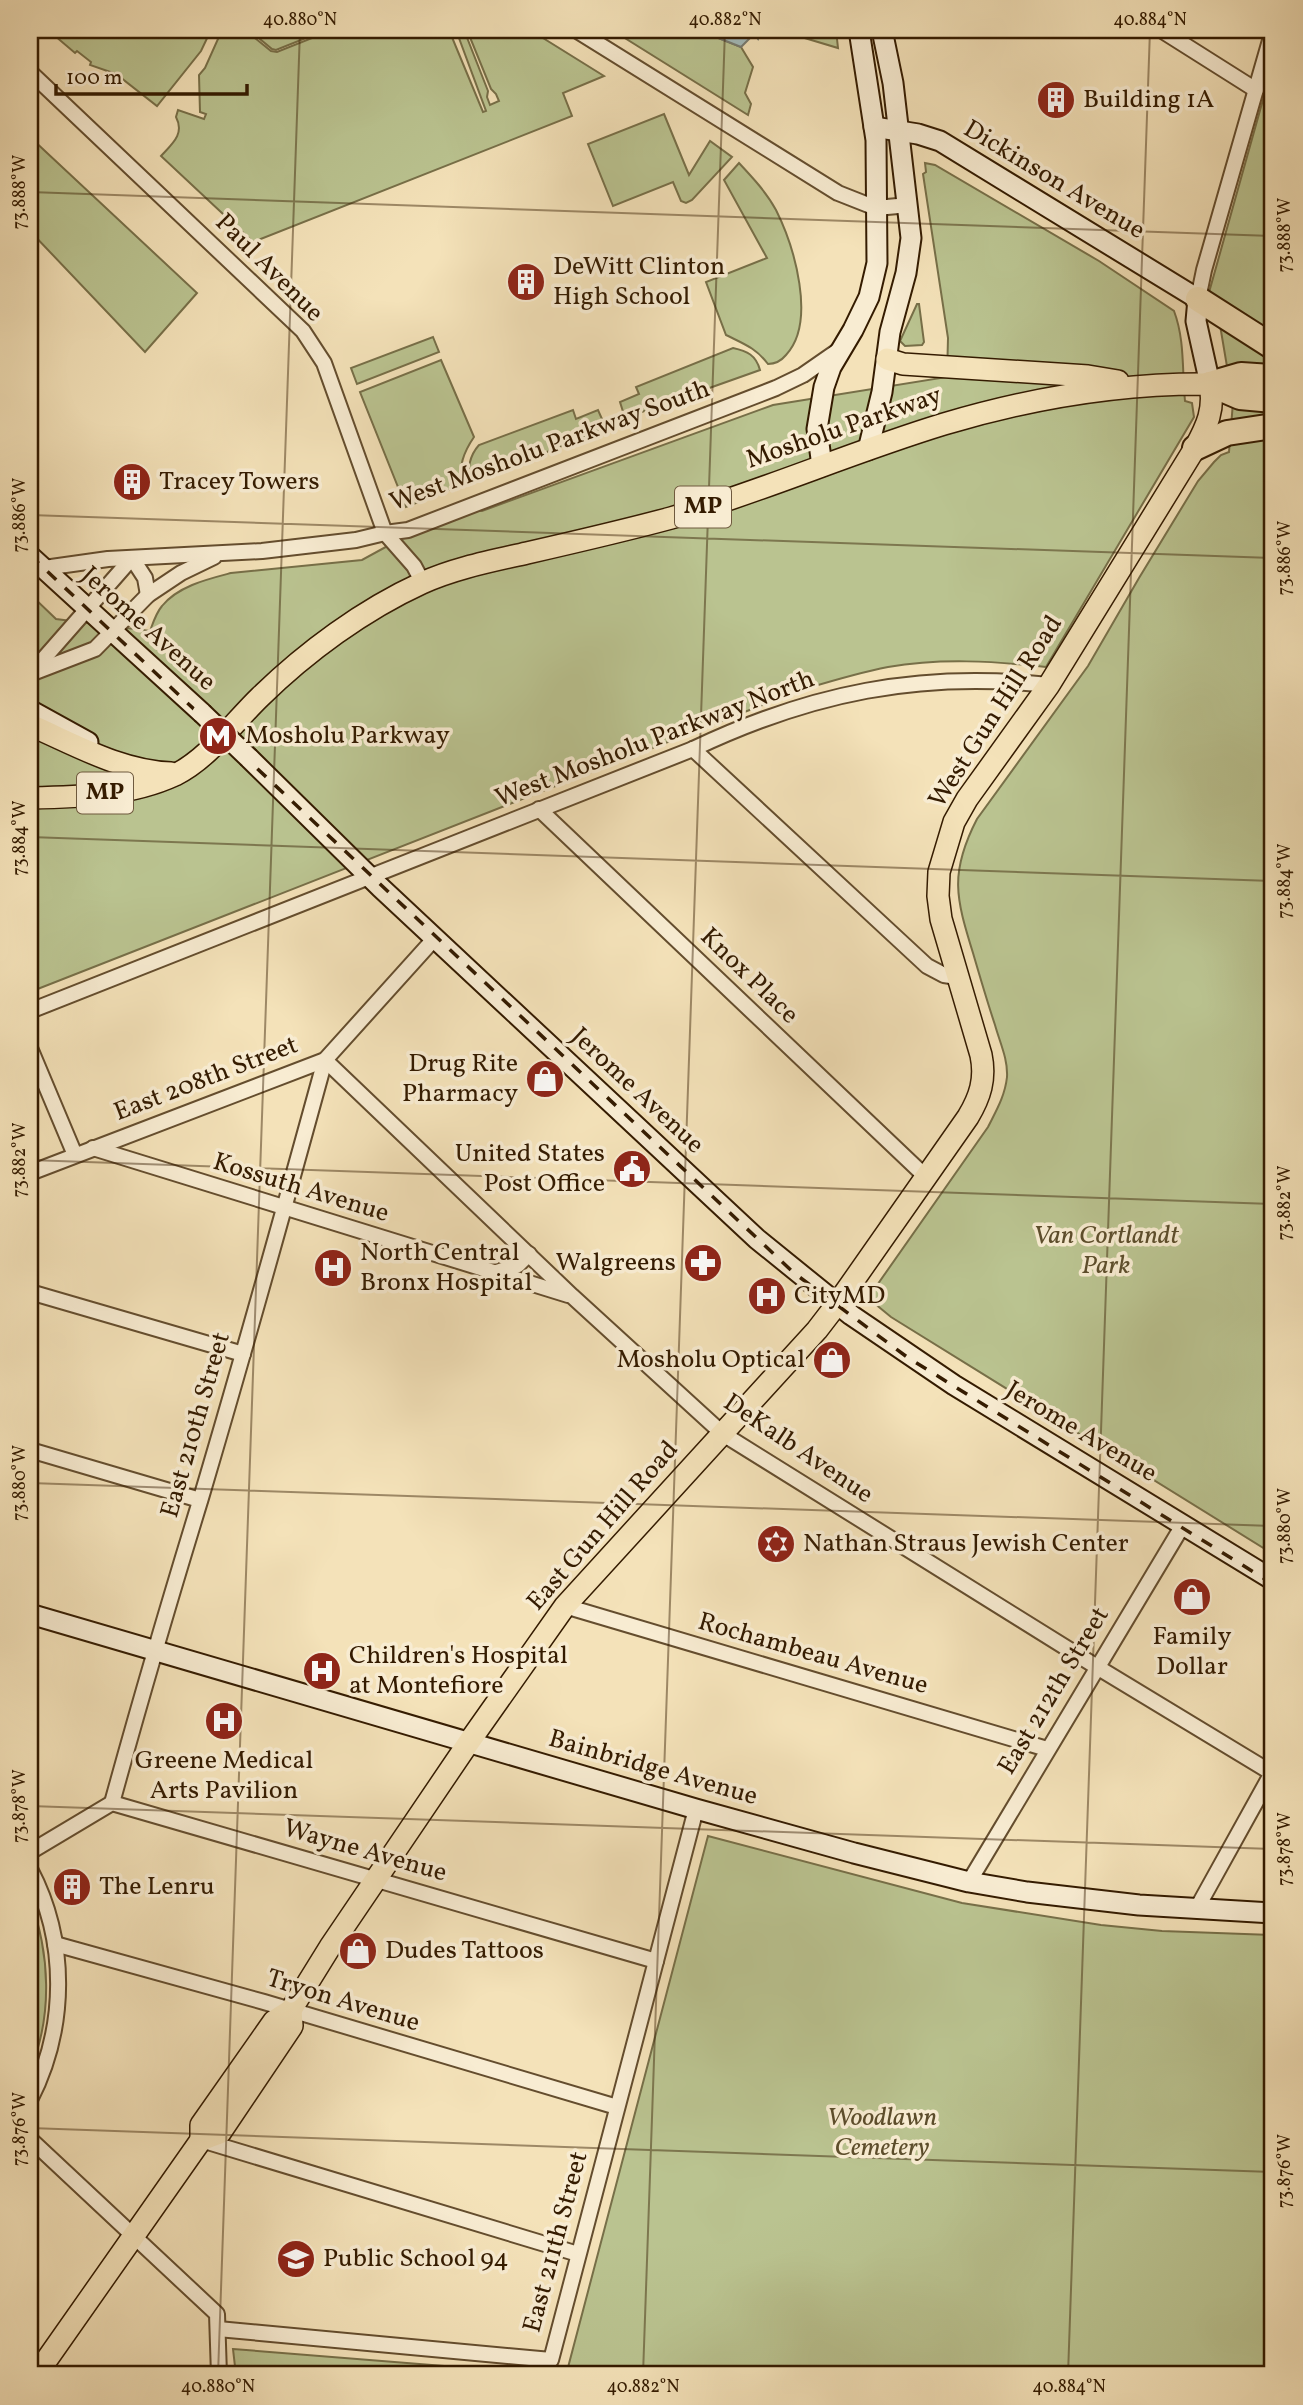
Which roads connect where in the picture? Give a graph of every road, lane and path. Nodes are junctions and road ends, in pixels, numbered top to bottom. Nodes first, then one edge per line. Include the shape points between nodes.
1 (576, 30) edge
2 (859, 30) edge
3 (882, 30) edge
4 (1161, 30) edge
5 (1273, 30) edge
6 (30, 72) edge
7 (1256, 90) junction
8 (874, 127) junction
9 (899, 130) junction
10 (909, 205) junction
11 (876, 208) junction
12 (1198, 299) junction
13 (843, 347) junction
14 (1273, 347) edge
15 (887, 359) junction
16 (1273, 377) edge
17 (1210, 384) junction
18 (1137, 385) junction
19 (1273, 400) edge
20 (1273, 426) edge
21 (1195, 447) junction
22 (868, 450) junction
23 (822, 466) junction
24 (385, 533) junction
25 (218, 554) junction
26 (132, 558) junction
27 (34, 565) edge
28 (423, 583) junction
29 (148, 595) junction
30 (86, 609) junction
31 (112, 633) junction
32 (30, 673) edge
33 (1049, 685) junction
34 (30, 710) edge
35 (30, 725) edge
36 (693, 749) junction
37 (124, 766) junction
38 (177, 774) junction
39 (30, 798) edge
40 (539, 809) junction
41 (369, 877) junction
42 (435, 938) junction
43 (957, 977) junction
44 (30, 1011) edge
45 (30, 1048) edge
46 (325, 1060) junction
47 (93, 1148) junction
48 (75, 1155) junction
49 (30, 1173) edge
50 (926, 1177) junction
51 (285, 1208) junction
52 (528, 1254) junction
53 (495, 1273) junction
54 (30, 1292) edge
55 (572, 1296) junction
56 (837, 1304) junction
57 (243, 1354) junction
58 (723, 1434) junction
59 (30, 1450) edge
60 (200, 1500) junction
61 (1183, 1525) junction
62 (1273, 1580) edge
63 (565, 1606) junction
64 (30, 1614) edge
65 (154, 1650) junction
66 (1097, 1667) junction
67 (469, 1742) junction
68 (1047, 1749) junction
69 (1273, 1772) edge
70 (112, 1803) junction
71 (696, 1808) junction
72 (30, 1852) edge
73 (30, 1869) edge
74 (376, 1880) junction
75 (970, 1882) junction
76 (1196, 1910) junction
77 (1273, 1913) edge
78 (55, 1944) junction
79 (656, 1961) junction
80 (292, 2010) junction
81 (30, 2100) edge
82 (617, 2107) junction
83 (30, 2139) edge
84 (201, 2140) junction
85 (133, 2234) junction
86 (578, 2254) junction
87 (218, 2329) junction
88 (36, 2375) edge
89 (219, 2375) edge

1 - 11 street via 830,189
2 - 8 main road
3 - 9 main road
4 - 7 street
5 - 7 street
6 - 24 street, Paul Avenue via 303,331 324,363
7 - 12 street
8 - 9 main road, Dickinson Avenue
8 - 11 main road
9 - 10 main road
9 - 12 main road, Dickinson Avenue via 940,141
10 - 11 street
10 - 15 main road via 910,251
11 - 13 main road via 873,284
12 - 14 highway
12 - 17 main road via 1196,321
13 - 23 main road via 827,377 819,410
13 - 24 street, West Mosholu Parkway South via 803,375 761,394 408,530
15 - 18 main road via 914,365 1088,376
15 - 22 main road
16 - 17 highway, Mosholu Parkway / MP via 1241,375
17 - 18 main road, Mosholu Parkway / MP
17 - 19 highway, Mosholu Parkway / MP via 1240,397
17 - 21 main road, West Gun Hill Road via 1211,413
18 - 22 main road, Mosholu Parkway / MP via 975,415
20 - 21 highway via 1227,433
21 - 33 main road, West Gun Hill Road
22 - 23 main road, Mosholu Parkway / MP
23 - 28 main road, Mosholu Parkway / MP via 666,519
24 - 25 street, West Mosholu Parkway South
24 - 28 street, Paul Avenue
25 - 26 street, West Mosholu Parkway South
25 - 29 street, West Mosholu Parkway South
26 - 27 street, West Mosholu Parkway South
26 - 29 street via 145,578
26 - 30 street
27 - 30 main road, Jerome Avenue
28 - 38 main road, Mosholu Parkway / MP via 314,651
29 - 31 street, West Mosholu Parkway South
30 - 31 main road, Jerome Avenue
30 - 32 street
31 - 32 street, West Mosholu Parkway South via 94,649
31 - 41 main road, Jerome Avenue, bridge via 202,713
33 - 36 street, West Mosholu Parkway North via 973,680 855,692 769,716
33 - 43 main road, West Gun Hill Road via 967,799 950,833 939,872 938,896
34 - 37 main road
35 - 37 main road
36 - 40 street, West Mosholu Parkway North
36 - 43 street via 927,966
37 - 38 main road
38 - 39 main road, Mosholu Parkway / MP via 122,791
40 - 41 street, West Mosholu Parkway North
40 - 50 street, Knox Place
41 - 42 main road, Jerome Avenue
41 - 44 street, West Mosholu Parkway North
42 - 46 street, East 208th Street
42 - 56 main road, Jerome Avenue via 757,1239
43 - 50 main road, West Gun Hill Road via 981,1055 983,1082 968,1117
45 - 48 street
46 - 47 street, East 208th Street
46 - 51 street, East 210th Street
46 - 52 street, DeKalb Avenue
47 - 48 street, East 208th Street
47 - 51 street, Kossuth Avenue
48 - 49 street, East 208th Street
50 - 56 main road, West Gun Hill Road
51 - 53 street, Kossuth Avenue
51 - 57 street, East 210th Street
52 - 53 street via 510,1269
52 - 55 street, DeKalb Avenue
53 - 55 street, Kossuth Avenue
54 - 57 street
55 - 58 street, DeKalb Avenue
56 - 58 main road, East Gun Hill Road
56 - 61 main road, Jerome Avenue via 954,1385
57 - 60 street, East 210th Street
58 - 63 main road, East Gun Hill Road
58 - 66 street, DeKalb Avenue
59 - 60 street
60 - 65 street, East 210th Street
61 - 62 main road, Jerome Avenue
61 - 66 street, East 212th Street
63 - 67 main road, East Gun Hill Road
63 - 68 street, Rochambeau Avenue
64 - 65 main road, Bainbridge Avenue
65 - 67 main road, Bainbridge Avenue
65 - 70 street, East 210th Street
66 - 68 street, East 212th Street
66 - 69 street, DeKalb Avenue
67 - 71 main road, Bainbridge Avenue
67 - 74 main road, East Gun Hill Road
68 - 75 street, East 212th Street
69 - 76 street
70 - 72 street
70 - 74 street, Wayne Avenue
71 - 75 main road, Bainbridge Avenue
71 - 79 street, East 211th Street
73 - 78 street
74 - 79 street, Wayne Avenue
74 - 80 main road, East Gun Hill Road
75 - 76 main road, Bainbridge Avenue
76 - 77 main road, Bainbridge Avenue
78 - 80 street, Tryon Avenue
78 - 81 street via 58,1990 53,2038
79 - 82 street, East 211th Street
80 - 82 street, Tryon Avenue
80 - 84 main road, East Gun Hill Road via 292,2026 220,2133
82 - 86 street, East 211th Street
83 - 85 street
84 - 85 main road, East Gun Hill Road
84 - 86 street
85 - 87 street via 217,2314
85 - 88 main road, East Gun Hill Road
86 - 87 street, East 211th Street via 551,2360
87 - 89 street

